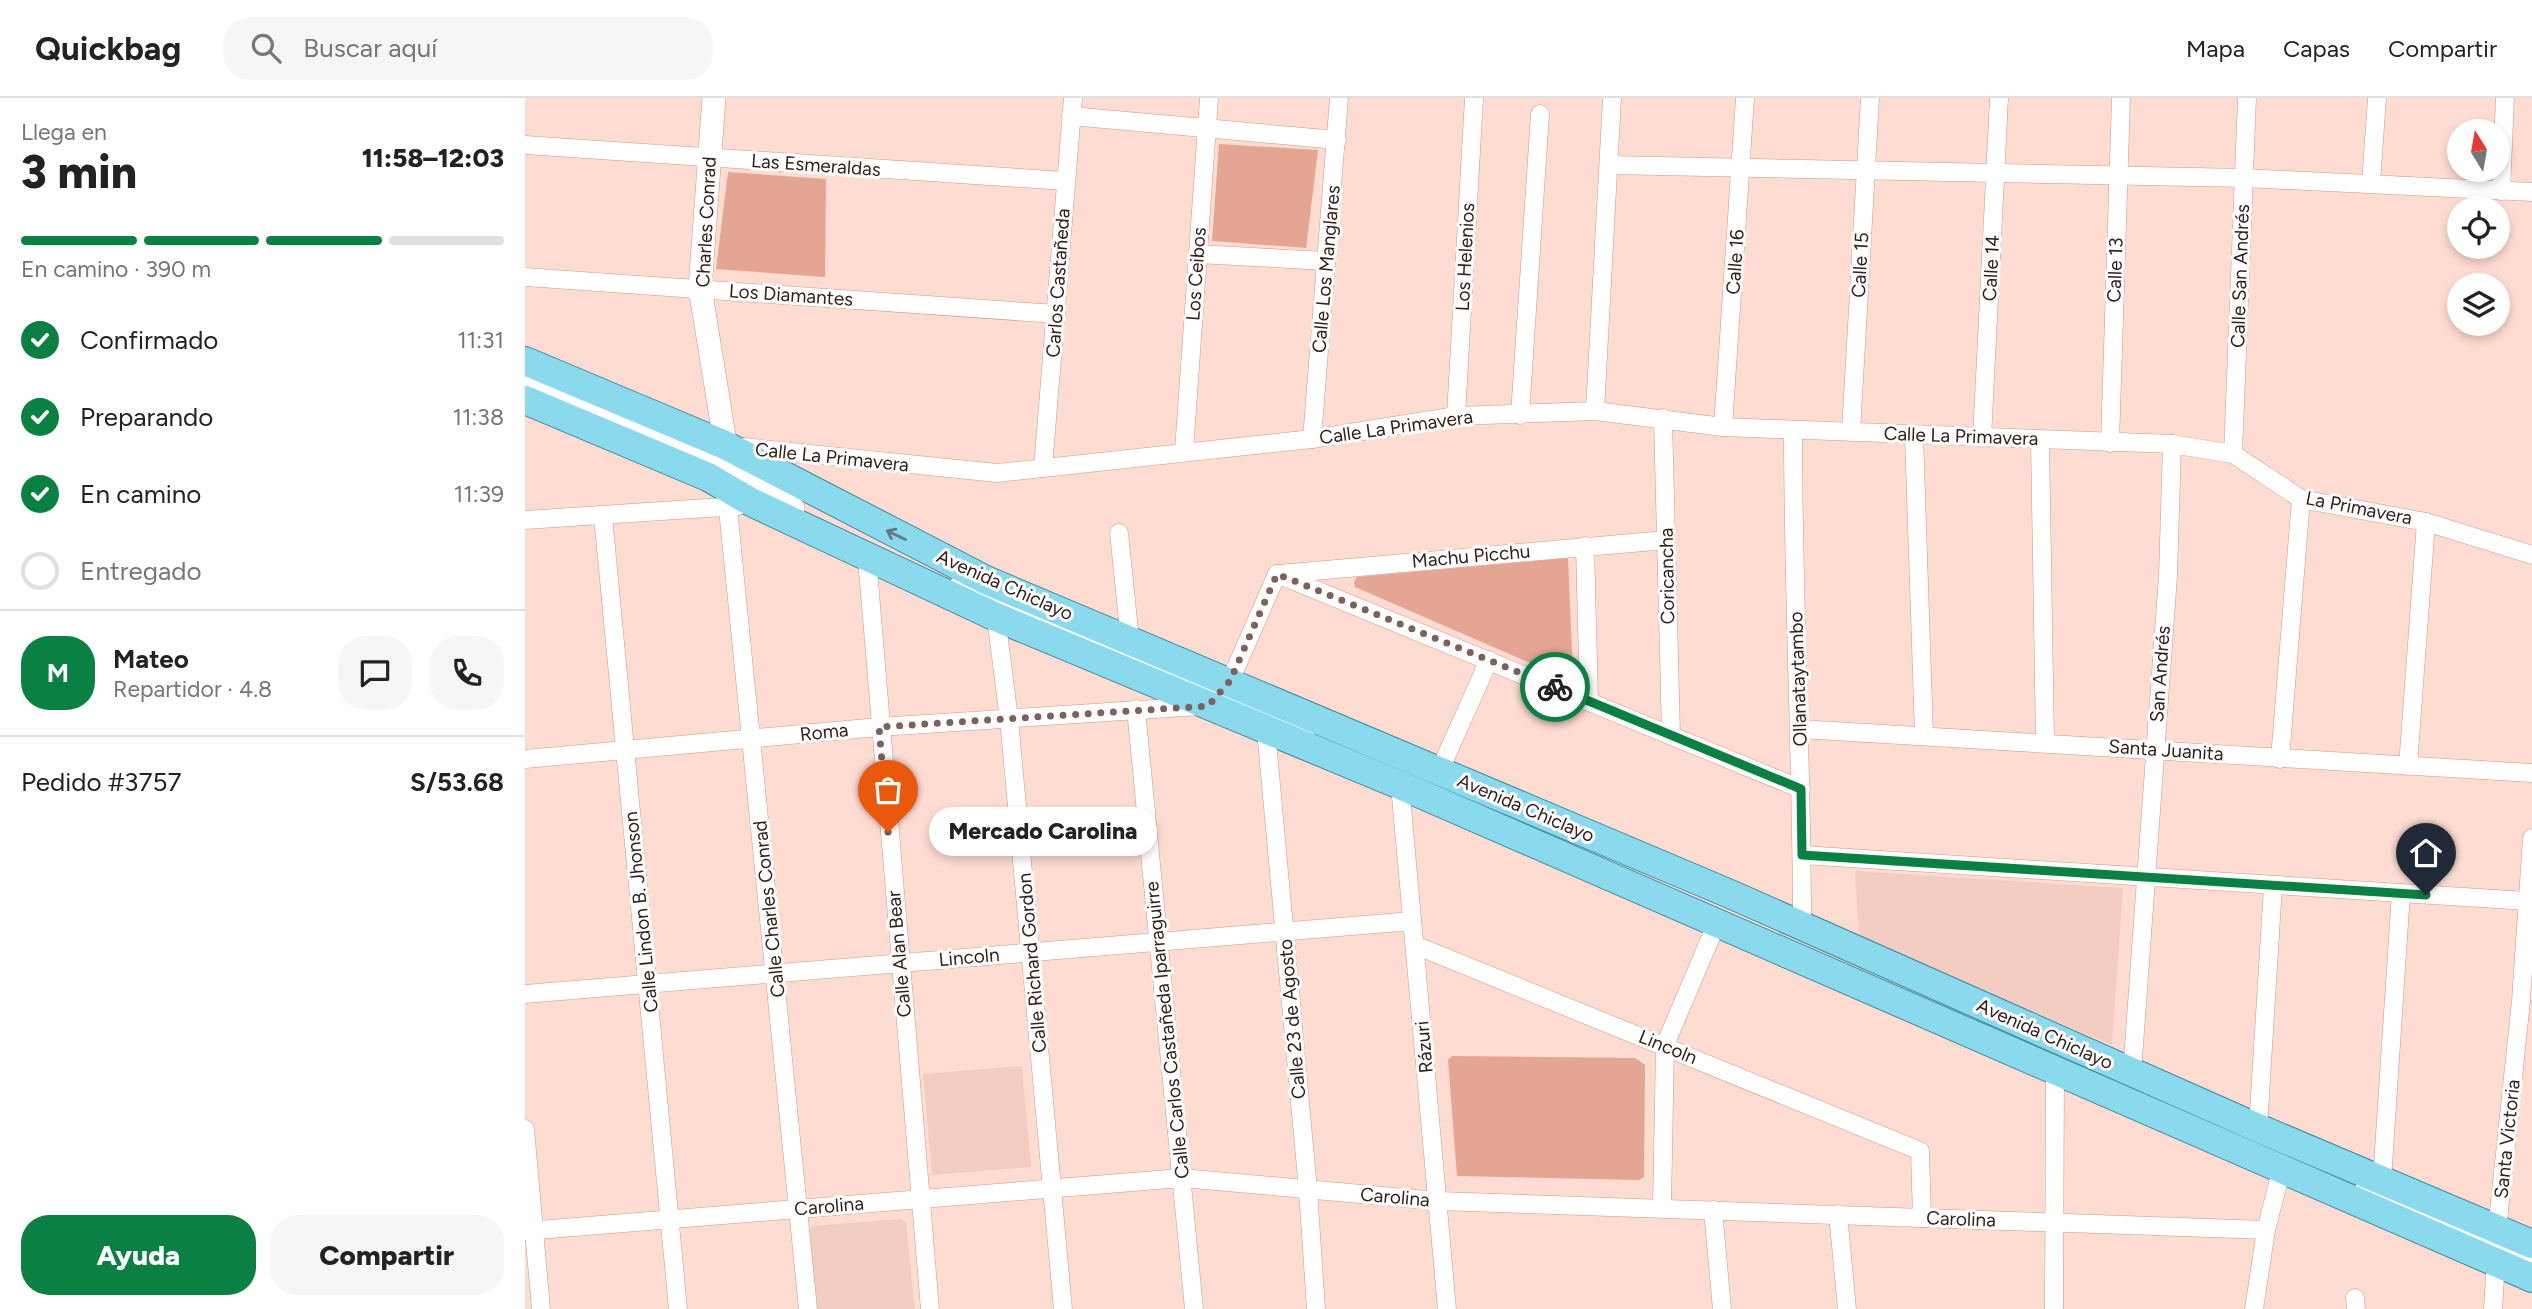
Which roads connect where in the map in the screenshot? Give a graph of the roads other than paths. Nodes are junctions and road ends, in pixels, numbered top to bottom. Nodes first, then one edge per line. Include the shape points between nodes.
1 (714, 98) edge
2 (1073, 98) edge
3 (1209, 98) edge
4 (1339, 98) edge
5 (1473, 98) edge
6 (1612, 98) edge
7 (1745, 98) edge
8 (1870, 98) edge
9 (1999, 98) edge
10 (2121, 98) edge
11 (2247, 98) edge
12 (2377, 98) edge
13 (2505, 98) edge
14 (1540, 114) dead end
15 (1072, 116) junction
16 (1207, 129) junction
17 (1337, 139) junction
18 (525, 145) edge
19 (710, 158) junction
20 (1609, 165) junction
21 (1741, 167) junction
22 (1866, 170) junction
23 (1996, 172) junction
24 (2118, 174) junction
25 (2244, 178) junction
26 (1065, 181) junction
27 (2371, 183) junction
28 (2501, 191) junction
29 (2532, 192) edge
30 (1198, 254) junction
31 (1326, 261) junction
32 (525, 277) edge
33 (700, 288) junction
34 (1056, 314) junction
35 (525, 361) edge
36 (525, 381) edge
37 (525, 400) edge
38 (1595, 411) junction
39 (1520, 415) junction
40 (1456, 416) junction
41 (1663, 418) junction
42 (1723, 427) junction
43 (1793, 430) junction
44 (1851, 432) junction
45 (1914, 435) junction
46 (1982, 438) junction
47 (1312, 439) junction
48 (2040, 440) junction
49 (2110, 443) junction
50 (2172, 444) junction
51 (1184, 451) junction
52 (2233, 454) junction
53 (728, 457) junction
54 (1043, 468) junction
55 (2301, 499) junction
56 (739, 505) junction
57 (603, 516) junction
58 (525, 520) edge
59 (2426, 522) junction
60 (1119, 533) dead end
61 (1666, 540) junction
62 (1585, 546) junction
63 (2532, 555) edge
64 (867, 558) junction
65 (1277, 574) junction
66 (996, 617) junction
67 (1130, 640) junction
68 (1489, 660) junction
69 (1219, 693) junction
70 (1589, 701) junction
71 (1136, 709) junction
72 (1009, 719) junction
73 (879, 727) junction
74 (1800, 729) junction
75 (1266, 730) junction
76 (1671, 735) junction
77 (1924, 736) junction
78 (751, 740) junction
79 (2045, 742) junction
80 (2154, 749) junction
81 (625, 750) junction
82 (525, 759) edge
83 (2280, 759) junction
84 (2408, 766) junction
85 (1439, 772) junction
86 (2532, 773) edge
87 (1400, 785) junction
88 (1801, 789) junction
89 (2532, 838) edge
90 (1802, 855) junction
91 (2144, 878) junction
92 (2273, 886) junction
93 (2401, 893) junction
94 (2527, 901) junction
95 (1412, 921) junction
96 (1716, 925) junction
97 (1803, 928) junction
98 (1284, 931) junction
99 (1157, 942) junction
100 (1415, 945) junction
101 (1031, 952) junction
102 (900, 963) junction
103 (2527, 967) edge
104 (775, 974) junction
105 (647, 984) junction
106 (525, 994) edge
107 (1665, 1045) junction
108 (2055, 1068) junction
109 (2132, 1073) junction
110 (2257, 1128) junction
111 (525, 1129) edge
112 (2281, 1168) junction
113 (1182, 1178) junction
114 (2382, 1180) junction
115 (1053, 1188) junction
116 (1308, 1190) junction
117 (922, 1197) junction
118 (1438, 1201) junction
119 (1661, 1208) junction
120 (799, 1209) junction
121 (1713, 1210) junction
122 (1838, 1214) junction
123 (1922, 1218) junction
124 (671, 1219) junction
125 (2054, 1222) junction
126 (2266, 1230) junction
127 (2497, 1230) junction
128 (529, 1231) edge
129 (2532, 1244) edge
130 (2532, 1261) edge
131 (2495, 1262) junction
132 (2532, 1278) edge
133 (541, 1309) edge
134 (678, 1309) edge
135 (808, 1309) edge
136 (930, 1309) edge
137 (1063, 1309) edge
138 (1194, 1309) edge
139 (1316, 1309) edge
140 (1447, 1309) edge
141 (1721, 1309) edge
142 (1847, 1309) edge
143 (2054, 1309) edge
144 (2253, 1309) edge
145 (2493, 1309) edge

1 - 19 street, Charles Conrad
2 - 15 street, Carlos Castañeda
3 - 16 street, Los Ceibos
4 - 17 street, Calle Los Manglares
5 - 40 street, Los Helenios
6 - 20 street
7 - 21 street, Calle 16
8 - 22 street, Calle 15
9 - 23 street, Calle 14
10 - 24 street, Calle 13
11 - 25 street, Calle San Andrés
12 - 27 street
13 - 28 street
14 - 39 street
15 - 16 street
15 - 26 street, Carlos Castañeda
16 - 17 street
16 - 30 street, Los Ceibos
17 - 31 street, Calle Los Manglares
18 - 19 street, Las Esmeraldas
19 - 26 street, Las Esmeraldas
19 - 33 street, Charles Conrad
20 - 21 street
20 - 38 street
21 - 22 street
21 - 42 street, Calle 16
22 - 23 street
22 - 44 street, Calle 15
23 - 24 street
23 - 46 street, Calle 14
24 - 25 street
24 - 49 street, Calle 13
25 - 27 street
25 - 52 street, Calle San Andrés
26 - 34 street, Carlos Castañeda
27 - 28 street
28 - 29 street
30 - 31 street
30 - 51 street, Los Ceibos
31 - 47 street, Calle Los Manglares
32 - 33 street, Los Diamantes
33 - 34 street, Los Diamantes
33 - 53 street, Charles Conrad
34 - 54 street, Carlos Castañeda
35 - 53 main road, Avenida Chiclayo
36 - 53 street, Avenida Chiclayo via 706,456
37 - 56 main road, Avenida Chiclayo via 708,477
38 - 39 street, Calle La Primavera
38 - 41 street, Calle La Primavera
39 - 40 street, Calle La Primavera
40 - 47 street, Calle La Primavera
41 - 42 street, Calle La Primavera
41 - 61 street, Coricancha
42 - 43 street, Calle La Primavera
43 - 44 street, Calle La Primavera
43 - 74 street, Ollanataytambo via 1793,582
44 - 45 street, Calle La Primavera
45 - 46 street, Calle La Primavera
45 - 77 street
46 - 48 street, Calle La Primavera
47 - 51 street, Calle La Primavera
48 - 49 street, Calle La Primavera
48 - 79 street
49 - 50 street, La Primavera
50 - 52 street, La Primavera
50 - 80 street, San Andrés via 2168,576
51 - 54 street, Calle La Primavera
52 - 55 street, La Primavera
53 - 54 street, Calle La Primavera via 997,473
67 -> 53 main road, Avenida Chiclayo via 986,580
53 - 69 street, Avenida Chiclayo via 770,497 901,560
55 - 59 street, La Primavera
55 - 83 street
56 - 57 street
56 - 64 main road, Avenida Chiclayo
56 - 78 street, Calle Charles Conrad
57 - 58 street
57 - 81 street, Calle Lindon B. Jhonson
59 - 63 street, La Primavera
59 - 84 street
60 - 67 street
61 - 62 street, Machu Picchu
61 - 76 street, Coricancha
62 - 65 street, Machu Picchu
62 - 70 street
64 - 66 main road, Avenida Chiclayo
64 - 73 street, Calle Alan Bear
65 - 68 street
65 - 69 street
66 - 69 main road, Avenida Chiclayo
66 - 72 street, Calle Richard Gordon
67 - 69 main road, Avenida Chiclayo
68 - 70 street
68 - 85 street
69 - 71 street, Roma
69 - 75 main road, Avenida Chiclayo
69 - 85 main road, Avenida Chiclayo via 1279,705
69 - 130 street, Avenida Chiclayo
70 - 76 street
71 - 72 street, Roma
71 - 99 street, Calle Carlos Castañeda Iparraguirre
72 - 73 street, Roma
72 - 101 street, Calle Richard Gordon
73 - 78 street, Roma
73 - 102 street, Calle Alan Bear
74 - 77 street, Santa Juanita
74 - 88 street, Ollanataytambo
75 - 87 main road, Avenida Chiclayo
75 - 98 street, Calle 23 de Agosto
76 - 88 street
77 - 79 street, Santa Juanita
78 - 81 street, Roma
78 - 104 street, Calle Charles Conrad
79 - 80 street, Santa Juanita
80 - 83 street, Santa Juanita
80 - 91 street, San Andrés
81 - 82 street, Roma
81 - 105 street, Calle Lindon B. Jhonson
83 - 84 street, Santa Juanita
84 - 86 street, Santa Juanita
85 - 97 main road, Avenida Chiclayo
87 - 95 street, Rázuri
87 - 96 main road, Avenida Chiclayo
88 - 90 street, Ollanataytambo
89 - 94 street, Santa Victoria
90 - 91 street
90 - 97 street, Ollanataytambo
91 - 92 street
91 - 109 street, San Andrés
92 - 93 street
92 - 110 street
93 - 94 street
93 - 114 street
94 - 103 street, Santa Victoria
95 - 98 street, Lincoln
95 - 100 street, Rázuri
96 - 107 street
96 - 108 main road, Avenida Chiclayo
97 - 109 main road, Avenida Chiclayo
98 - 99 street, Lincoln
98 - 116 street, Calle 23 de Agosto
99 - 101 street, Lincoln
99 - 113 street, Calle Carlos Castañeda Iparraguirre
100 - 107 street, Lincoln
100 - 118 street, Rázuri
101 - 102 street, Lincoln
101 - 115 street, Calle Richard Gordon
102 - 104 street, Lincoln
102 - 117 street, Calle Alan Bear
103 - 127 street, Santa Victoria
104 - 105 street, Lincoln
104 - 120 street, Calle Charles Conrad
105 - 106 street, Lincoln
105 - 124 street, Calle Lindon B. Jhonson
107 - 119 street
107 - 123 street, Lincoln via 1920,1152
108 - 112 main road, Avenida Chiclayo
108 - 125 street
109 - 110 main road, Avenida Chiclayo
110 - 114 main road, Avenida Chiclayo
111 - 128 street
112 - 126 street
112 - 131 main road, Avenida Chiclayo
113 - 115 street, Carolina
113 - 116 street, Carolina
113 - 138 street, Calle Carlos Castañeda Iparraguirre
114 - 127 main road, Avenida Chiclayo
115 - 117 street, Carolina
115 - 137 street, Calle Richard Gordon
116 - 118 street, Carolina
116 - 139 street, Calle 23 de Agosto
117 - 120 street, Carolina
117 - 136 street, Calle Alan Bear
118 - 119 street, Carolina
118 - 140 street, Rázuri
119 - 121 street, Carolina
120 - 124 street, Carolina
120 - 135 street, Calle Charles Conrad
121 - 122 street, Carolina
121 - 141 street
122 - 123 street, Carolina
122 - 142 street
123 - 125 street, Carolina
124 - 128 street, Carolina
124 - 134 street, Calle Lindon B. Jhonson
125 - 126 street, Carolina
125 - 143 street
126 - 144 street
127 - 129 main road, Avenida Chiclayo
128 - 133 street
131 - 132 main road, Avenida Chiclayo
131 - 145 street

